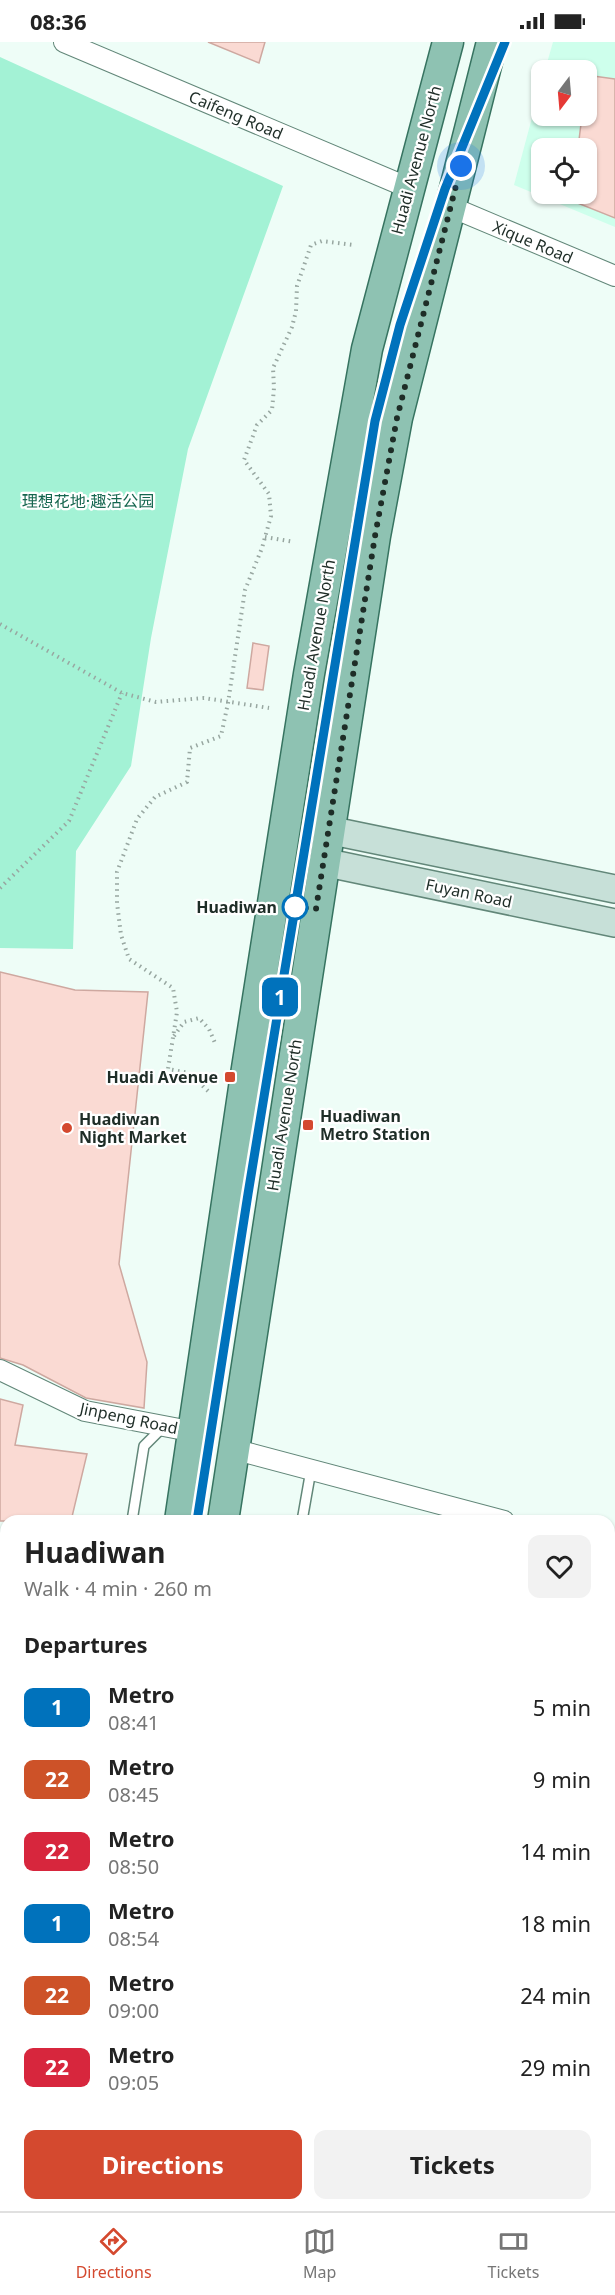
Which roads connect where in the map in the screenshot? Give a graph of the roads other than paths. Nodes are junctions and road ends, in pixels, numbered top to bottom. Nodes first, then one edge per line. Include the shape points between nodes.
1 (64, 42) edge
2 (448, 42) edge
3 (492, 42) edge
4 (408, 188) junction
5 (451, 207) junction
6 (615, 276) edge
7 (328, 830) junction
8 (323, 862) junction
9 (615, 889) edge
10 (615, 923) edge
11 (0, 1370) edge
12 (164, 1426) junction
13 (195, 1432) junction
14 (233, 1449) junction
15 (311, 1470) junction
16 (133, 1515) edge
17 (181, 1515) edge
18 (224, 1515) edge
19 (303, 1515) edge
20 (481, 1515) edge

1 - 4 street, Caifeng Road
2 - 4 main road, Huadi Avenue North
3 - 5 main road, Huadi Avenue North
4 - 13 main road, Huadi Avenue North via 367,349 309,674
5 - 6 street, Xique Road
5 - 7 main road, Huadi Avenue North via 397,418
7 - 8 main road, Huadi Avenue North
7 - 9 street, Fuyan Road
8 - 10 street, Fuyan Road
8 - 14 main road, Huadi Avenue North
11 - 12 street, Jinpeng Road via 85,1411
12 - 13 street, Jinpeng Road
12 - 16 lane via 144,1446
13 - 17 main road, Huadi Avenue North
14 - 15 street
14 - 18 main road, Huadi Avenue North
15 - 19 lane
15 - 20 street

